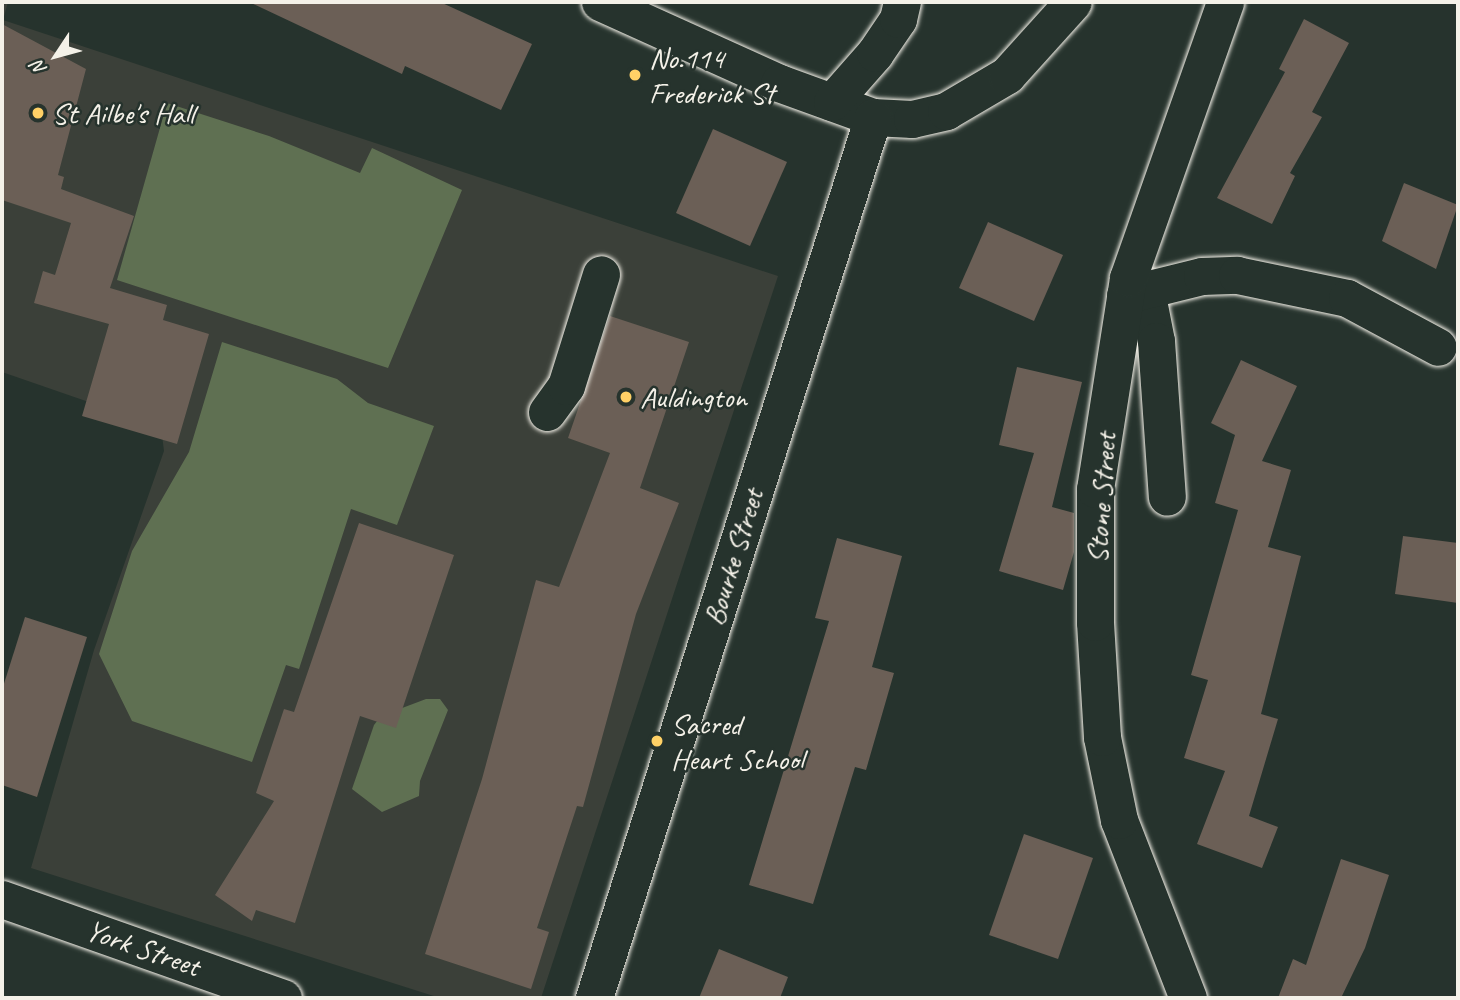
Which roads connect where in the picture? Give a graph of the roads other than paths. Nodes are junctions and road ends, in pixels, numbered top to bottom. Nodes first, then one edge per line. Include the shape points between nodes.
1 (600, 2) edge
2 (1073, 2) edge
3 (1225, 2) edge
4 (900, 10) edge
5 (832, 102) junction
6 (873, 117) junction
7 (601, 274) dead end
8 (1136, 293) junction
9 (1438, 347) dead end
10 (547, 412) dead end
11 (1167, 497) dead end
12 (2, 899) edge
13 (206, 985) edge
14 (282, 998) edge
15 (594, 998) edge
16 (1188, 998) edge

1 - 5 street via 779,83
2 - 6 street via 1007,75 976,96 946,111 912,119
3 - 8 street, Stone Street via 1153,197
4 - 5 street
5 - 6 street
6 - 15 street, Bourke Street
7 - 10 street via 566,386
8 - 9 street via 1202,276 1237,275 1348,299
8 - 11 street via 1156,341
8 - 16 street, Stone Street via 1095,489 1095,622 1102,737 1119,820
12 - 13 street, York Street
13 - 14 street, York Street

